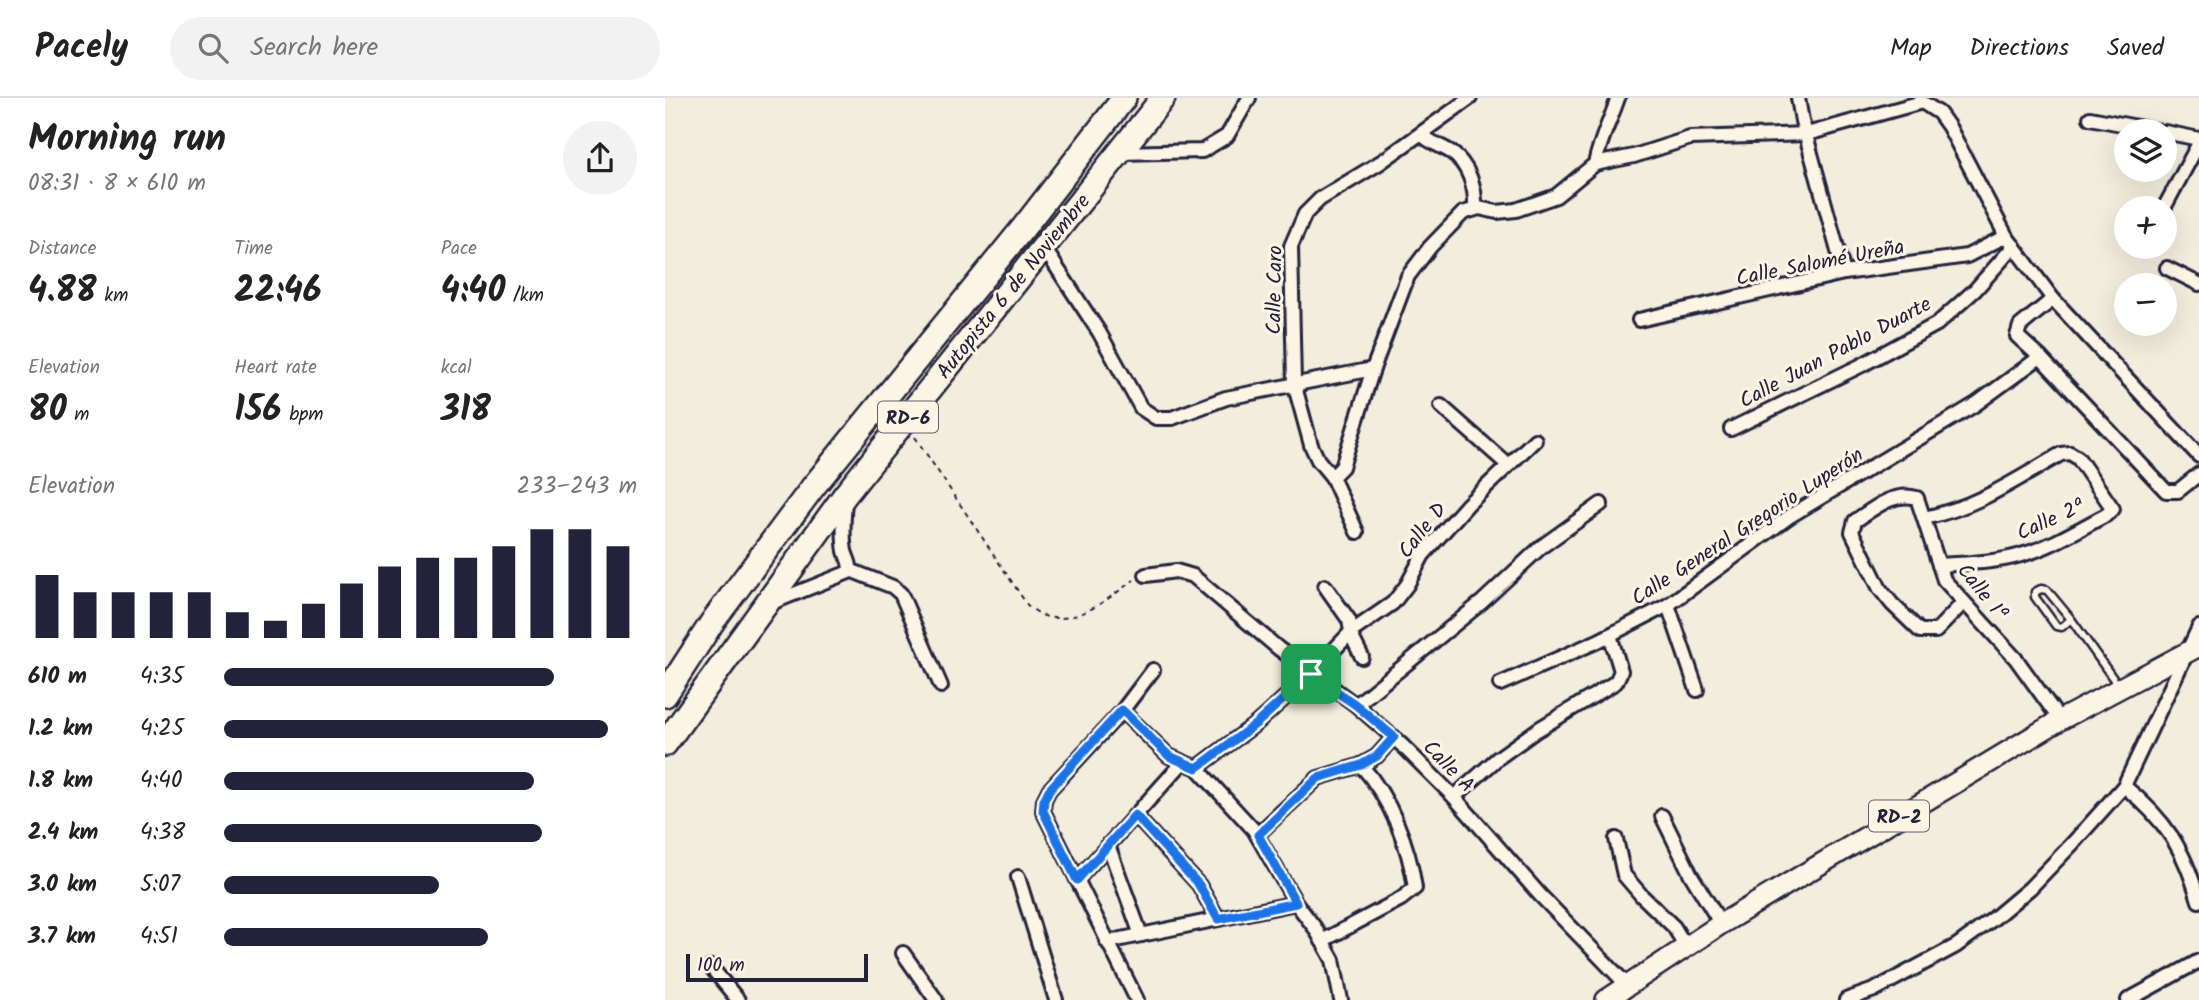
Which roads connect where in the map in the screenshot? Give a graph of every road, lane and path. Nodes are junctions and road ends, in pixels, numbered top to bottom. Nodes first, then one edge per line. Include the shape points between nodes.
1 (1124, 98) edge
2 (1163, 98) edge
3 (1249, 98) edge
4 (1470, 98) edge
5 (1618, 98) edge
6 (1798, 98) edge
7 (2090, 118) dead end
8 (2114, 123) edge
9 (1421, 134) junction
10 (1807, 134) junction
11 (2177, 135) edge
12 (2199, 141) edge
13 (1120, 153) junction
14 (1595, 164) junction
15 (2170, 196) edge
16 (1475, 208) junction
17 (2010, 241) junction
18 (1044, 248) junction
19 (2167, 268) dead end
20 (1844, 273) junction
21 (2199, 284) edge
22 (2053, 299) junction
23 (1639, 320) dead end
24 (2040, 357) junction
25 (1373, 369) junction
26 (1294, 383) junction
27 (1441, 406) dead end
28 (904, 422) junction
29 (1731, 429) dead end
30 (1535, 440) dead end
31 (2199, 456) edge
32 (1508, 465) junction
33 (2199, 474) edge
34 (1332, 477) junction
35 (845, 495) junction
36 (1601, 504) dead end
37 (1924, 517) junction
38 (1357, 532) dead end
39 (1939, 565) junction
40 (850, 570) junction
41 (1146, 575) joint
42 (1325, 586) dead end
43 (1963, 603) junction
44 (766, 605) junction
45 (1668, 605) junction
46 (2071, 619) junction
47 (2199, 626) edge
48 (1352, 632) junction
49 (1610, 635) junction
50 (2193, 649) edge
51 (1362, 657) dead end
52 (1153, 670) dead end
53 (1311, 674) junction
54 (1500, 684) dead end
55 (941, 686) dead end
56 (2119, 687) junction
57 (1697, 690) dead end
58 (665, 695) edge
59 (1356, 705) junction
60 (1122, 710) junction
61 (2060, 720) junction
62 (1394, 737) junction
63 (665, 744) edge
64 (1183, 762) junction
65 (1361, 765) junction
66 (1197, 768) junction
67 (2124, 786) junction
68 (1454, 797) junction
69 (1135, 815) junction
70 (1663, 816) dead end
71 (1258, 835) junction
72 (1616, 839) dead end
73 (1108, 845) junction
74 (1018, 877) dead end
75 (1077, 880) junction
76 (2199, 901) edge
77 (1296, 903) junction
78 (1218, 919) junction
79 (1721, 924) junction
80 (1141, 935) junction
81 (1322, 941) junction
82 (1107, 942) junction
83 (1686, 947) junction
84 (903, 953) dead end
85 (2199, 961) edge
86 (711, 967) dead end
87 (1627, 985) junction
88 (738, 1000) edge
89 (936, 1000) edge
90 (1056, 1000) edge
91 (1137, 1000) edge
92 (1341, 1000) edge
93 (1606, 1000) edge
94 (1846, 1000) edge
95 (2128, 1000) edge

1 - 58 highway, Autopista 6 de Noviembre / RD-6 via 813,487 713,621
2 - 13 highway, Autopista 6 de Noviembre / RD-6
3 - 13 street via 1227,136 1202,151
4 - 9 street, Calle Caro
5 - 14 street
6 - 10 street
7 - 8 street
9 - 16 street via 1461,163 1475,188
9 - 26 street, Calle Caro via 1320,199 1297,228 1290,266
10 - 14 street via 1690,138
10 - 17 street via 1922,102 1949,127
10 - 20 street
11 - 12 street
12 - 15 street
13 - 18 highway, Autopista 6 de Noviembre / RD-6
14 - 16 street via 1556,196 1516,210
16 - 25 street via 1461,214 1409,273
17 - 20 street, Calle Salomé Ureña via 1967,256
17 - 22 street
17 - 29 street, Calle Juan Pablo Duarte via 1975,290 1937,324
18 - 26 street via 1149,415 1173,418 1226,398
18 - 28 highway, Autopista 6 de Noviembre / RD-6
19 - 21 street
20 - 23 street, Calle Salomé Ureña
22 - 24 street via 2017,331
22 - 31 street
24 - 33 street via 2166,491 2178,491
24 - 45 street, Calle General Gregorio Luperón via 1976,404 1790,516
25 - 26 street
25 - 34 street via 1342,467
26 - 34 street, Calle Caro via 1311,445
27 - 32 street
28 - 35 highway, Autopista 6 de Noviembre / RD-6
28 - 41 path via 1028,606 1047,617 1066,617 1105,602
30 - 32 street, Calle D
32 - 48 street, Calle D via 1423,555 1400,596
34 - 38 street, Calle Caro
35 - 40 street via 844,533
35 - 44 highway, Autopista 6 de Noviembre / RD-6
36 - 59 street via 1541,548
37 - 39 street, Calle 1ª
37 - 39 street, Calle 2ª via 1978,502 2070,453 2113,509 2039,550 1992,561
37 - 43 street, Calle 1ª via 1917,498 1905,494 1855,521 1852,532 1880,589 1920,631 1936,631
39 - 43 street, Calle 1ª via 1944,580
40 - 44 street
40 - 55 street via 901,594
41 - 53 street, Calle A via 1176,571 1193,576
42 - 48 street
43 - 61 street, Calle 1ª via 2017,659
44 - 63 highway, Autopista 6 de Noviembre / RD-6
45 - 49 street, Calle General Gregorio Luperón
45 - 57 street
46 - 46 lane via 2056,626 2035,592 2047,590
46 - 56 lane
47 - 50 street
48 - 51 street
48 - 53 street, Calle D
49 - 54 street, Calle General Gregorio Luperón
49 - 68 street via 1621,671 1616,682 1537,730
50 - 56 main road, RD-2
50 - 67 street
52 - 60 street
53 - 59 street, Calle A
53 - 66 street, Calle D
56 - 61 main road, RD-2
59 - 62 street, Calle A
60 - 64 street via 1169,756
60 - 75 street via 1044,800 1043,811
61 - 79 main road, RD-2
62 - 65 street
62 - 68 street, Calle A
64 - 66 street
64 - 69 street
65 - 71 street via 1318,778
65 - 81 street via 1379,785 1411,860 1415,888
66 - 71 street
67 - 76 street via 2150,807 2177,843
67 - 94 street via 2029,888 1993,919 1906,974
68 - 87 street, Calle A
69 - 73 street
69 - 78 street via 1199,885
70 - 79 street
71 - 77 street
72 - 83 street via 1624,874 1674,927
73 - 75 street
73 - 80 street
74 - 90 street
75 - 82 street
77 - 78 street
77 - 81 street
78 - 80 street
79 - 83 main road, RD-2
80 - 82 street
81 - 92 street via 1333,960
82 - 91 street
83 - 87 main road, RD-2
84 - 89 street
85 - 95 street
86 - 88 street
87 - 93 main road, RD-2

